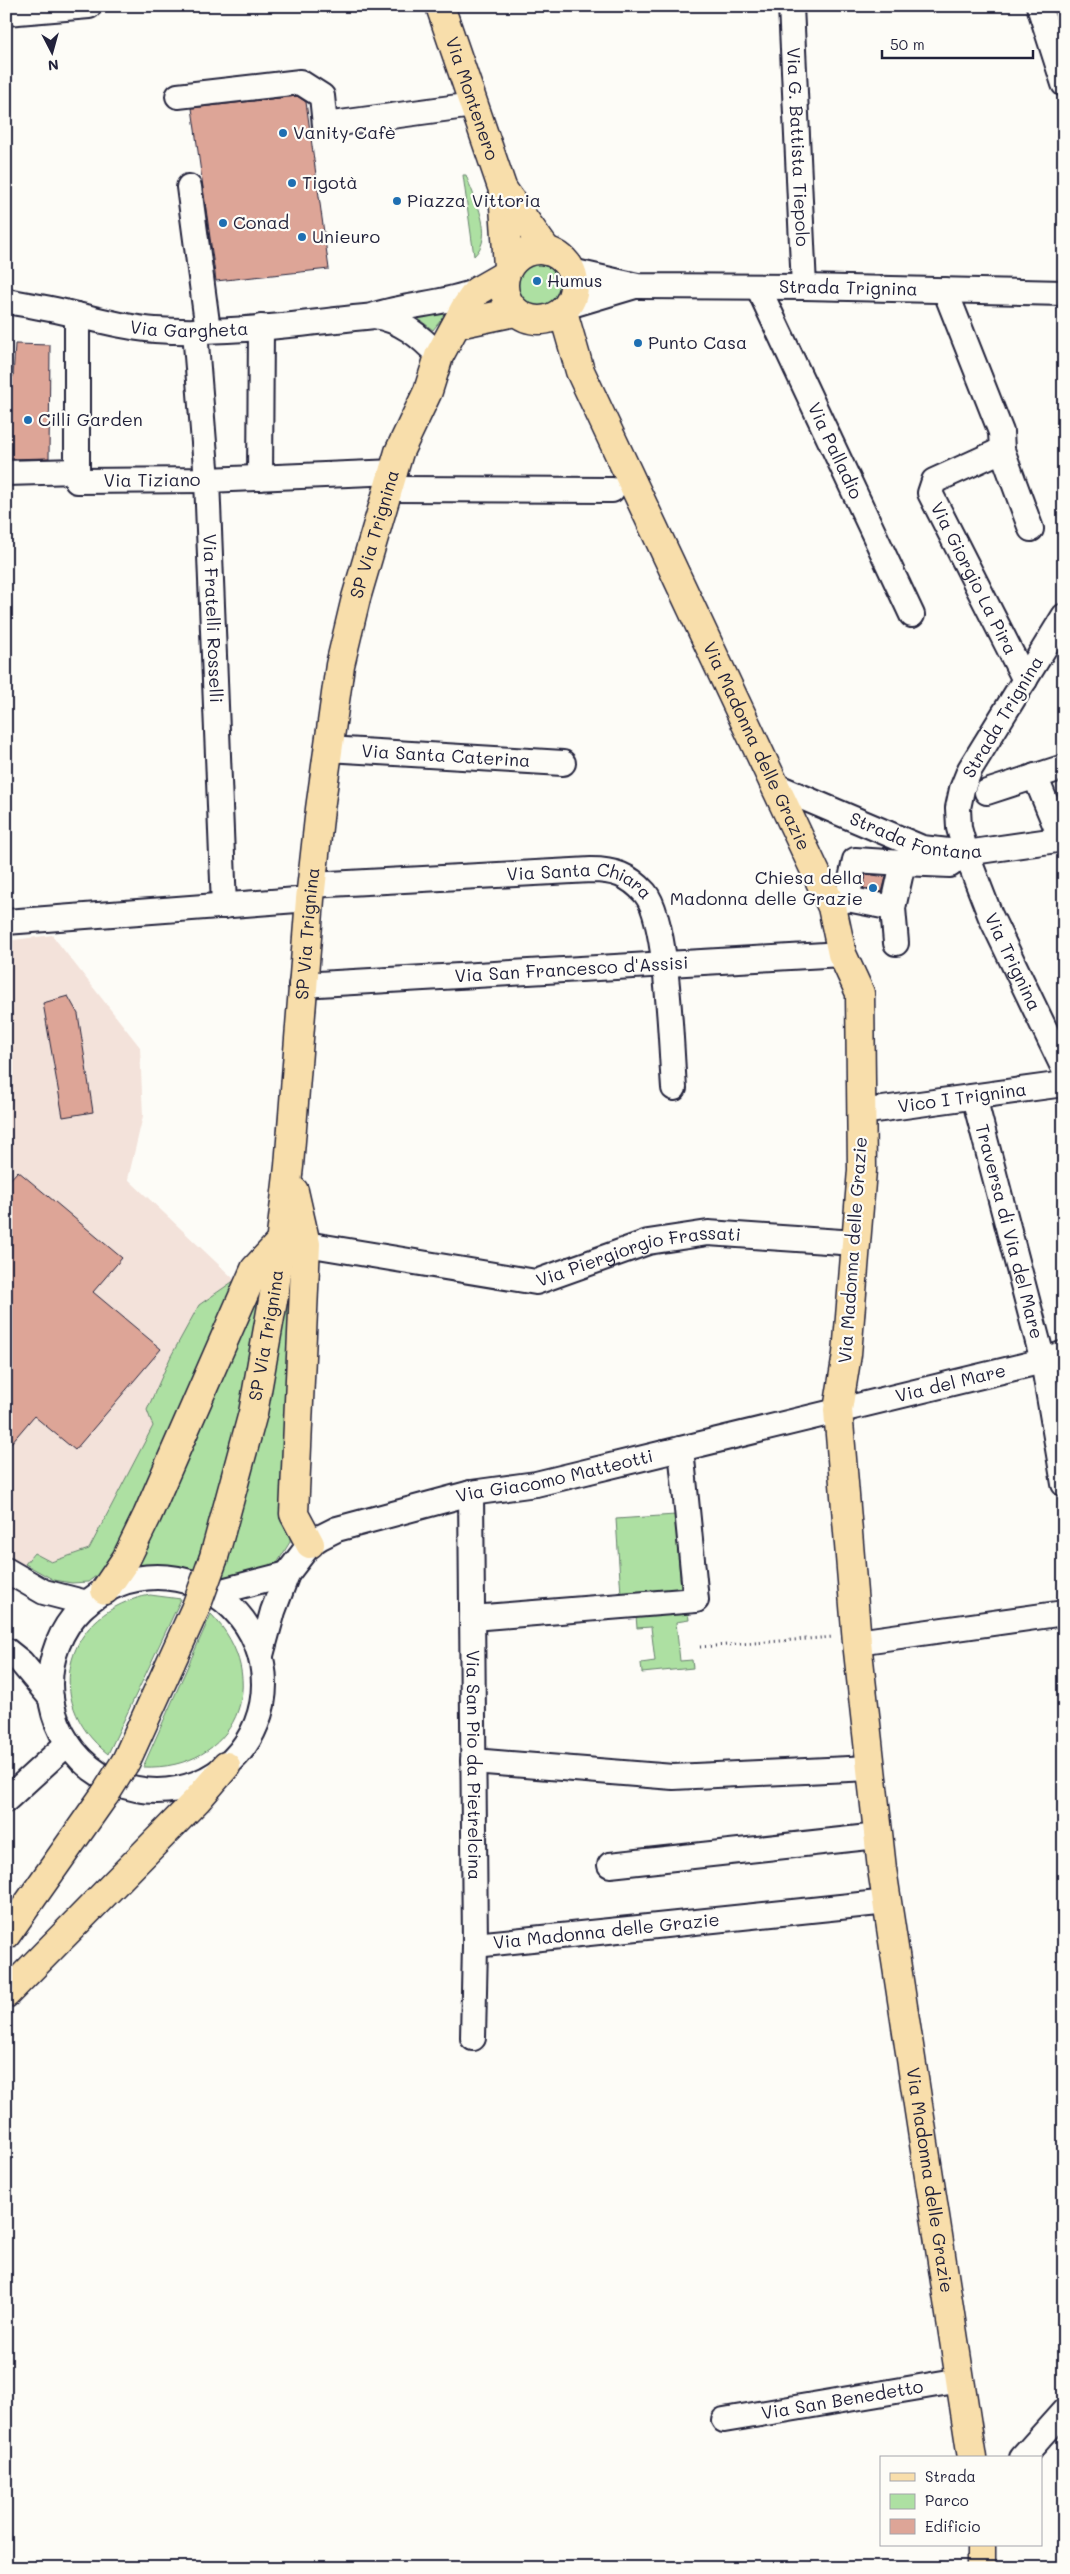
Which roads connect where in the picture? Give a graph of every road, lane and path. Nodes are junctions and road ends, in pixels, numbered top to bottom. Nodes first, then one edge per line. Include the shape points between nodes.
1 (89, 6) edge
2 (440, 6) edge
3 (791, 6) edge
4 (1039, 6) edge
5 (6, 13) edge
6 (1064, 84) edge
7 (178, 96) dead end
8 (473, 105) junction
9 (189, 187) dead end
10 (503, 190) junction
11 (547, 251) junction
12 (507, 271) junction
13 (571, 271) junction
14 (637, 286) junction
15 (758, 287) junction
16 (804, 287) junction
17 (945, 290) junction
18 (477, 291) junction
19 (1062, 294) edge
20 (8, 307) edge
21 (515, 312) junction
22 (558, 313) junction
23 (77, 314) junction
24 (374, 316) junction
25 (458, 324) junction
26 (261, 328) junction
27 (202, 331) junction
28 (440, 356) junction
29 (1002, 450) junction
30 (77, 471) junction
31 (6, 473) edge
32 (260, 478) junction
33 (207, 480) junction
34 (392, 481) junction
35 (612, 490) dead end
36 (1031, 529) dead end
37 (912, 615) dead end
38 (1064, 616) edge
39 (1053, 649) edge
40 (1025, 680) junction
41 (328, 749) junction
42 (563, 764) dead end
43 (1064, 767) edge
44 (1035, 776) junction
45 (776, 786) junction
46 (987, 792) dead end
47 (1063, 839) edge
48 (966, 853) junction
49 (903, 863) junction
50 (310, 892) junction
51 (840, 903) junction
52 (224, 906) junction
53 (893, 908) junction
54 (6, 922) edge
55 (896, 943) dead end
56 (842, 954) junction
57 (664, 965) junction
58 (301, 985) junction
59 (1064, 1069) edge
60 (1064, 1084) edge
61 (674, 1088) dead end
62 (974, 1097) junction
63 (861, 1112) junction
64 (293, 1243) junction
65 (856, 1243) junction
66 (1054, 1357) edge
67 (838, 1410) junction
68 (681, 1449) junction
69 (1064, 1484) edge
70 (471, 1493) junction
71 (310, 1544) junction
72 (6, 1570) edge
73 (287, 1574) junction
74 (96, 1596) junction
75 (205, 1600) junction
76 (1064, 1613) edge
77 (472, 1618) junction
78 (857, 1639) junction
79 (700, 1648) dead end
80 (6, 1650) edge
81 (261, 1655) junction
82 (51, 1698) junction
83 (68, 1743) junction
84 (473, 1761) junction
85 (226, 1766) junction
86 (871, 1768) junction
87 (6, 1800) edge
88 (878, 1836) junction
89 (610, 1865) dead end
90 (888, 1902) junction
91 (6, 1935) edge
92 (475, 1944) junction
93 (6, 1994) edge
94 (473, 2038) dead end
95 (961, 2380) junction
96 (1064, 2410) edge
97 (724, 2420) dead end
98 (972, 2456) edge
99 (1024, 2456) edge
100 (981, 2546) edge
101 (981, 2568) edge

1 - 5 street
2 - 8 main road, Via Montenero
3 - 16 street, Via G. Battista Tiepolo
4 - 6 street
7 - 8 street via 300,82 322,96 326,125
8 - 10 main road, Via Montenero
9 - 27 street, Via Fratelli Rosselli
10 - 11 main road
10 - 12 main road
11 - 12 main road via 525,252
11 - 13 main road via 561,258
12 - 18 main road
12 - 21 main road via 505,295
13 - 14 street, Strada Trignina
13 - 22 main road via 575,282 574,294
14 - 15 street, Strada Trignina
14 - 22 street, Strada Trignina
15 - 16 street, Strada Trignina
15 - 37 street, Via Palladio
16 - 17 street, Strada Trignina
17 - 19 street, Strada Trignina
17 - 29 street via 1001,432
18 - 24 street via 455,299 397,308
18 - 25 main road, SP Via Trignina
20 - 23 street, Via Gargheta
21 - 22 main road via 528,319
21 - 25 main road
22 - 45 main road, Via Madonna delle Grazie via 580,371
23 - 27 street, Via Gargheta via 119,326
23 - 30 street
24 - 26 street, Via Gargheta
24 - 28 street via 401,324
25 - 28 main road, SP Via Trignina
26 - 27 street, Via Gargheta
26 - 32 street
27 - 33 street, Via Fratelli Rosselli
28 - 34 main road, SP Via Trignina via 399,452
29 - 36 street
29 - 40 street, Via Giorgio La Pira via 934,481 930,493
30 - 31 street
30 - 33 street, Via Tiziano via 77,481
32 - 33 street, Via Tiziano
32 - 34 street, Via Tiziano
33 - 52 street, Via Fratelli Rosselli
34 - 35 street, Via Tiziano
34 - 41 main road, SP Via Trignina via 356,598 340,665
38 - 39 street, Strada Trignina
39 - 40 street, Strada Trignina
40 - 48 street, Strada Trignina via 970,769 962,789 958,808 959,828
41 - 42 street, Via Santa Caterina
41 - 50 main road, SP Via Trignina
43 - 44 street
44 - 46 street
44 - 47 street
45 - 48 street, Strada Fontana via 922,848
45 - 51 main road, Via Madonna delle Grazie
47 - 48 street, Strada Fontana
48 - 49 street via 955,865
48 - 59 street, Via Trignina via 990,915
49 - 51 street via 855,860
49 - 53 street
50 - 52 street, Via Santa Chiara
50 - 57 street, Via Santa Chiara via 612,870 628,877 646,894 656,916
50 - 58 main road, SP Via Trignina
51 - 53 street
51 - 56 main road, Via Madonna delle Grazie
52 - 54 street, Via Santa Chiara
53 - 55 street
56 - 57 street, Via San Francesco d'Assisi
56 - 63 main road, Via Madonna delle Grazie via 860,993
57 - 58 street, Via San Francesco d'Assisi
57 - 61 street, Via Santa Chiara
58 - 64 main road, SP Via Trignina via 289,1166
60 - 62 street, Vico I Trignina
62 - 63 street, Vico I Trignina
62 - 66 street, Traversa di Via del Mare
63 - 65 main road, Via Madonna delle Grazie via 862,1170
64 - 65 street, Via Piergiorgio Frassati via 536,1282 648,1242 708,1232
64 - 71 main road via 294,1514
64 - 74 main road via 255,1269 147,1516 126,1559
64 - 75 main road, SP Via Trignina, bridge via 275,1290 253,1413
65 - 67 main road, Via Madonna delle Grazie via 847,1354
66 - 67 street, Via del Mare
66 - 69 street, Traversa di Via del Mare
67 - 68 street, Via Giacomo Matteotti
67 - 78 main road, Via Madonna delle Grazie
68 - 70 street, Via Giacomo Matteotti via 536,1484
68 - 77 street via 696,1600
70 - 71 street, Via Giacomo Matteotti via 337,1529
70 - 77 street, Via San Pio da Pietrelcina
71 - 73 street, Via Giacomo Matteotti
72 - 74 street via 44,1592
73 - 75 street
73 - 81 street, Via Giacomo Matteotti
74 - 75 street via 141,1578 160,1577 197,1584
74 - 82 street via 72,1618 61,1636 53,1656
75 - 81 street via 243,1619
75 - 91 main road, bridge via 126,1761
76 - 78 street
77 - 84 street, Via San Pio da Pietrelcina
78 - 79 path
78 - 86 main road, Via Madonna delle Grazie
80 - 82 street via 21,1662
81 - 85 street via 264,1695 260,1715 241,1751
82 - 83 street via 57,1722
83 - 85 street via 80,1758 113,1781 152,1791 192,1785
83 - 87 street
84 - 86 street via 673,1777
84 - 92 street, Via San Pio da Pietrelcina
85 - 93 main road via 197,1800
86 - 88 main road, Via Madonna delle Grazie
88 - 89 street
88 - 90 main road, Via Madonna delle Grazie
90 - 92 street, Via Madonna delle Grazie
90 - 95 main road, Via Madonna delle Grazie
92 - 94 street, Via San Pio da Pietrelcina
95 - 97 street, Via San Benedetto
95 - 98 main road, Via Madonna delle Grazie
96 - 99 street
100 - 101 main road

